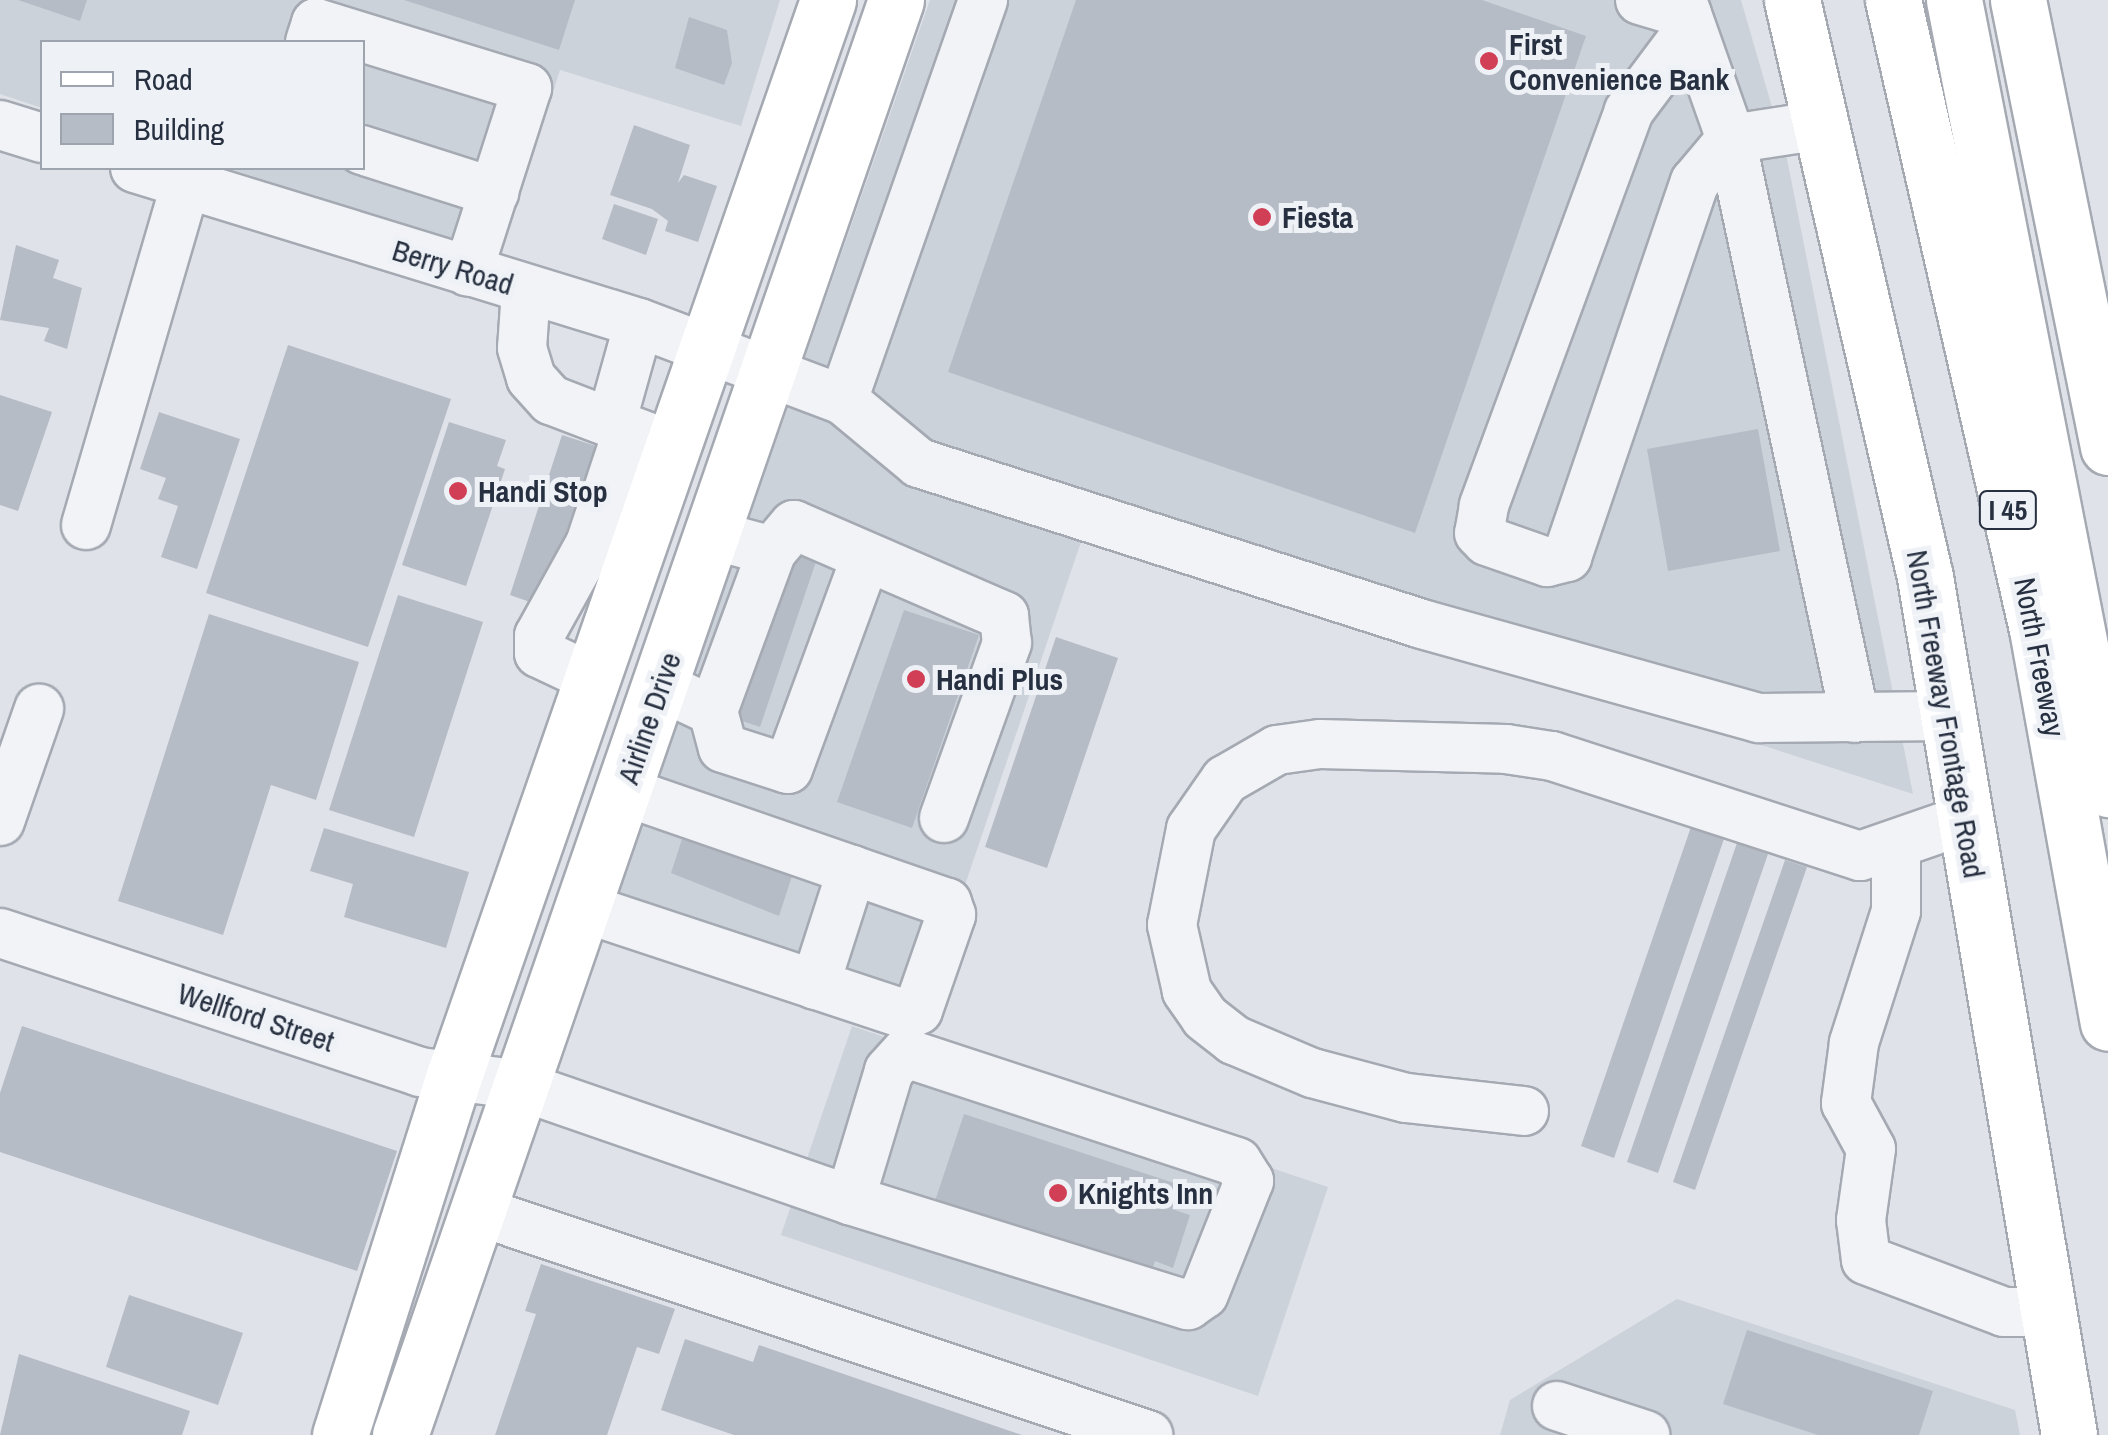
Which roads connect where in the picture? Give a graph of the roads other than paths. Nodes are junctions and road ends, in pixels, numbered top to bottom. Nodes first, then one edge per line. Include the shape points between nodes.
1 (828, 0) edge
2 (896, 0) edge
3 (983, 0) edge
4 (1640, 0) edge
5 (1792, 0) edge
6 (1893, 0) edge
7 (1954, 0) edge
8 (2018, 0) edge
9 (1687, 14) edge
10 (311, 40) edge
11 (0, 125) edge
12 (1823, 125) junction
13 (40, 137) edge
14 (1731, 139) junction
15 (365, 151) edge
16 (142, 170) edge
17 (186, 184) junction
18 (266, 187) edge
19 (494, 192) junction
20 (468, 272) junction
21 (526, 290) junction
22 (639, 323) junction
23 (706, 349) junction
24 (768, 374) junction
25 (843, 400) junction
26 (637, 433) junction
27 (2108, 448) edge
28 (86, 524) dead end
29 (713, 535) junction
30 (772, 551) junction
31 (866, 557) junction
32 (658, 686) junction
33 (39, 709) dead end
34 (713, 710) junction
35 (1947, 716) junction
36 (1855, 718) junction
37 (2108, 789) edge
38 (624, 791) junction
39 (944, 818) dead end
40 (1964, 820) junction
41 (0, 821) edge
42 (1896, 844) junction
43 (852, 870) junction
44 (0, 894) edge
45 (581, 907) junction
46 (10, 936) edge
47 (815, 985) junction
48 (2108, 1023) edge
49 (454, 1076) junction
50 (516, 1084) junction
51 (1524, 1111) dead end
52 (850, 1200) junction
53 (475, 1210) junction
54 (2047, 1312) junction
55 (1558, 1406) dead end
56 (340, 1435) edge
57 (400, 1435) edge
58 (1148, 1435) edge
59 (1645, 1435) edge
60 (2069, 1435) edge

1 - 23 main road
2 - 24 main road, Airline Drive
3 - 25 street
4 - 9 street
5 - 12 main road, North Freeway Frontage Road
6 - 48 main road, North Freeway / I 45 via 2037,629
7 - 37 main road, North Freeway
8 - 27 main road
9 - 14 street
9 - 14 street via 1629,111 1484,506 1479,533 1488,541 1547,562 1575,547 1695,182
10 - 19 street via 316,23 527,88
11 - 13 street
12 - 14 street
12 - 35 main road, North Freeway Frontage Road via 1925,577
14 - 36 street
15 - 19 street
16 - 17 street, Berry Road
17 - 18 street, Berry Road
17 - 28 street
18 - 20 street, Berry Road
19 - 20 street
20 - 21 street, Berry Road
21 - 22 street, Berry Road
21 - 26 street via 522,348 531,378 551,400
22 - 23 street, Berry Road
22 - 26 street
23 - 24 street, Berry Road
23 - 26 main road
24 - 25 street, Berry Road
24 - 29 main road, Airline Drive
25 - 36 street via 920,463 1422,624 1759,718
26 - 49 main road via 594,678
29 - 30 street
29 - 32 main road, Airline Drive
30 - 31 street via 794,525 844,541
30 - 34 street
31 - 34 street via 788,769 723,748
31 - 39 street via 1004,616 1007,643
32 - 34 street
32 - 38 main road, Airline Drive
33 - 41 street
35 - 36 street
35 - 40 main road, North Freeway Frontage Road
38 - 43 street
38 - 45 main road, Airline Drive
40 - 42 street
40 - 54 main road, North Freeway Frontage Road
42 - 51 street via 1860,856 1552,756 1506,750 1320,744 1277,750 1224,780 1192,829 1172,924 1187,991 1205,1017 1234,1040 1312,1073 1406,1098
42 - 54 street via 1896,911 1854,1043 1846,1102 1871,1150 1861,1220 1866,1260 2004,1312
43 - 47 street
43 - 47 street via 947,903 951,915 918,1010 908,1016
44 - 46 street
45 - 47 street
45 - 50 main road, Airline Drive
46 - 49 street, Wellford Street
49 - 50 street, Wellford Street
49 - 56 main road
50 - 52 street, Wellford Street
50 - 53 main road, Airline Drive
52 - 52 street, Wellford Street via 1188,1305 1204,1294 1249,1181 1237,1162 905,1053 889,1071
53 - 57 main road, Airline Drive
53 - 58 street
54 - 60 main road, North Freeway Frontage Road
55 - 59 street

